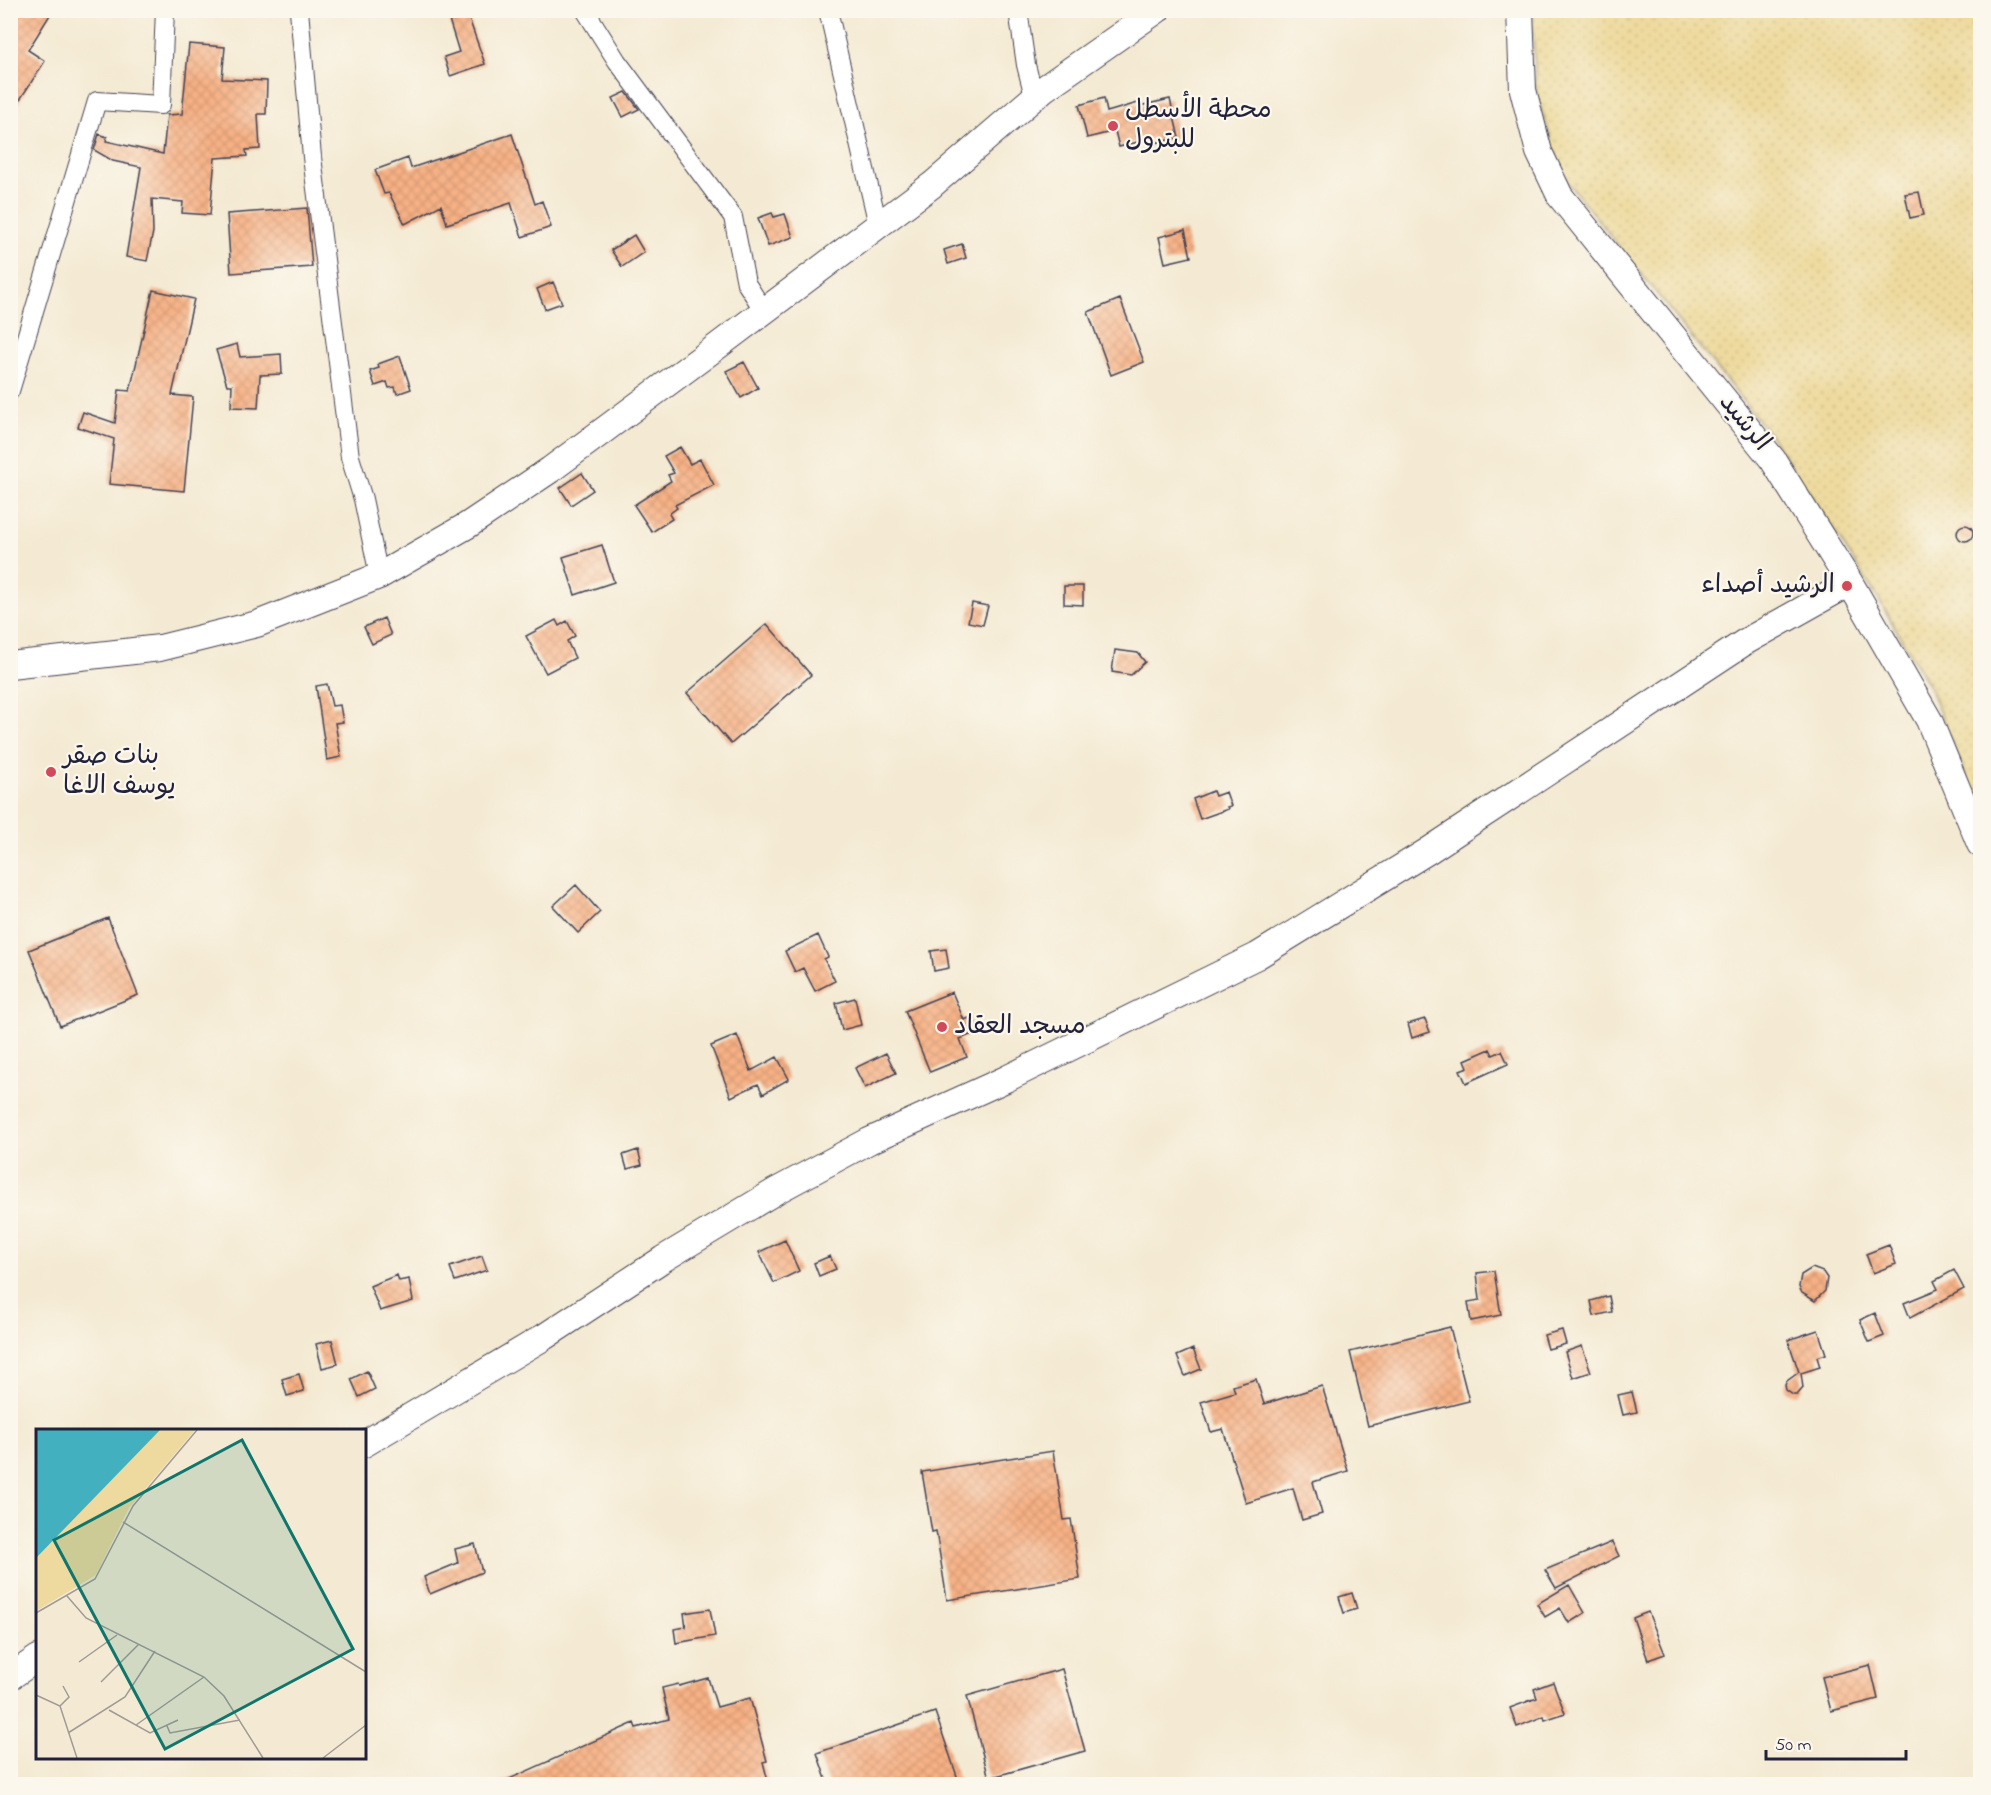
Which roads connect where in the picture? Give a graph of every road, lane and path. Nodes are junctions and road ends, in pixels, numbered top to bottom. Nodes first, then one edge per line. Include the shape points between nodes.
1 (165, 10) edge
2 (299, 10) edge
3 (585, 10) edge
4 (828, 10) edge
5 (1018, 10) edge
6 (1157, 10) edge
7 (1520, 10) edge
8 (1034, 96) junction
9 (878, 225) junction
10 (764, 312) junction
11 (10, 391) edge
12 (379, 576) junction
13 (1851, 583) junction
14 (10, 665) edge
15 (1980, 844) edge
16 (366, 1443) edge
17 (36, 1659) edge
18 (10, 1677) edge

1 - 11 street via 160,105 97,101
2 - 12 street via 312,157 350,457
3 - 10 street via 617,61 733,217 746,283
4 - 9 street
5 - 8 street
6 - 8 main road
7 - 13 main road, الرشيد via 1523,90 1539,152 1560,196 1773,460
8 - 9 main road
9 - 10 main road
10 - 12 main road via 550,470 468,525
12 - 14 main road via 257,624 160,648
13 - 15 main road, الرشيد via 1929,720
13 - 16 main road via 1745,642 1428,851 1257,956 869,1142 776,1191
17 - 18 main road

